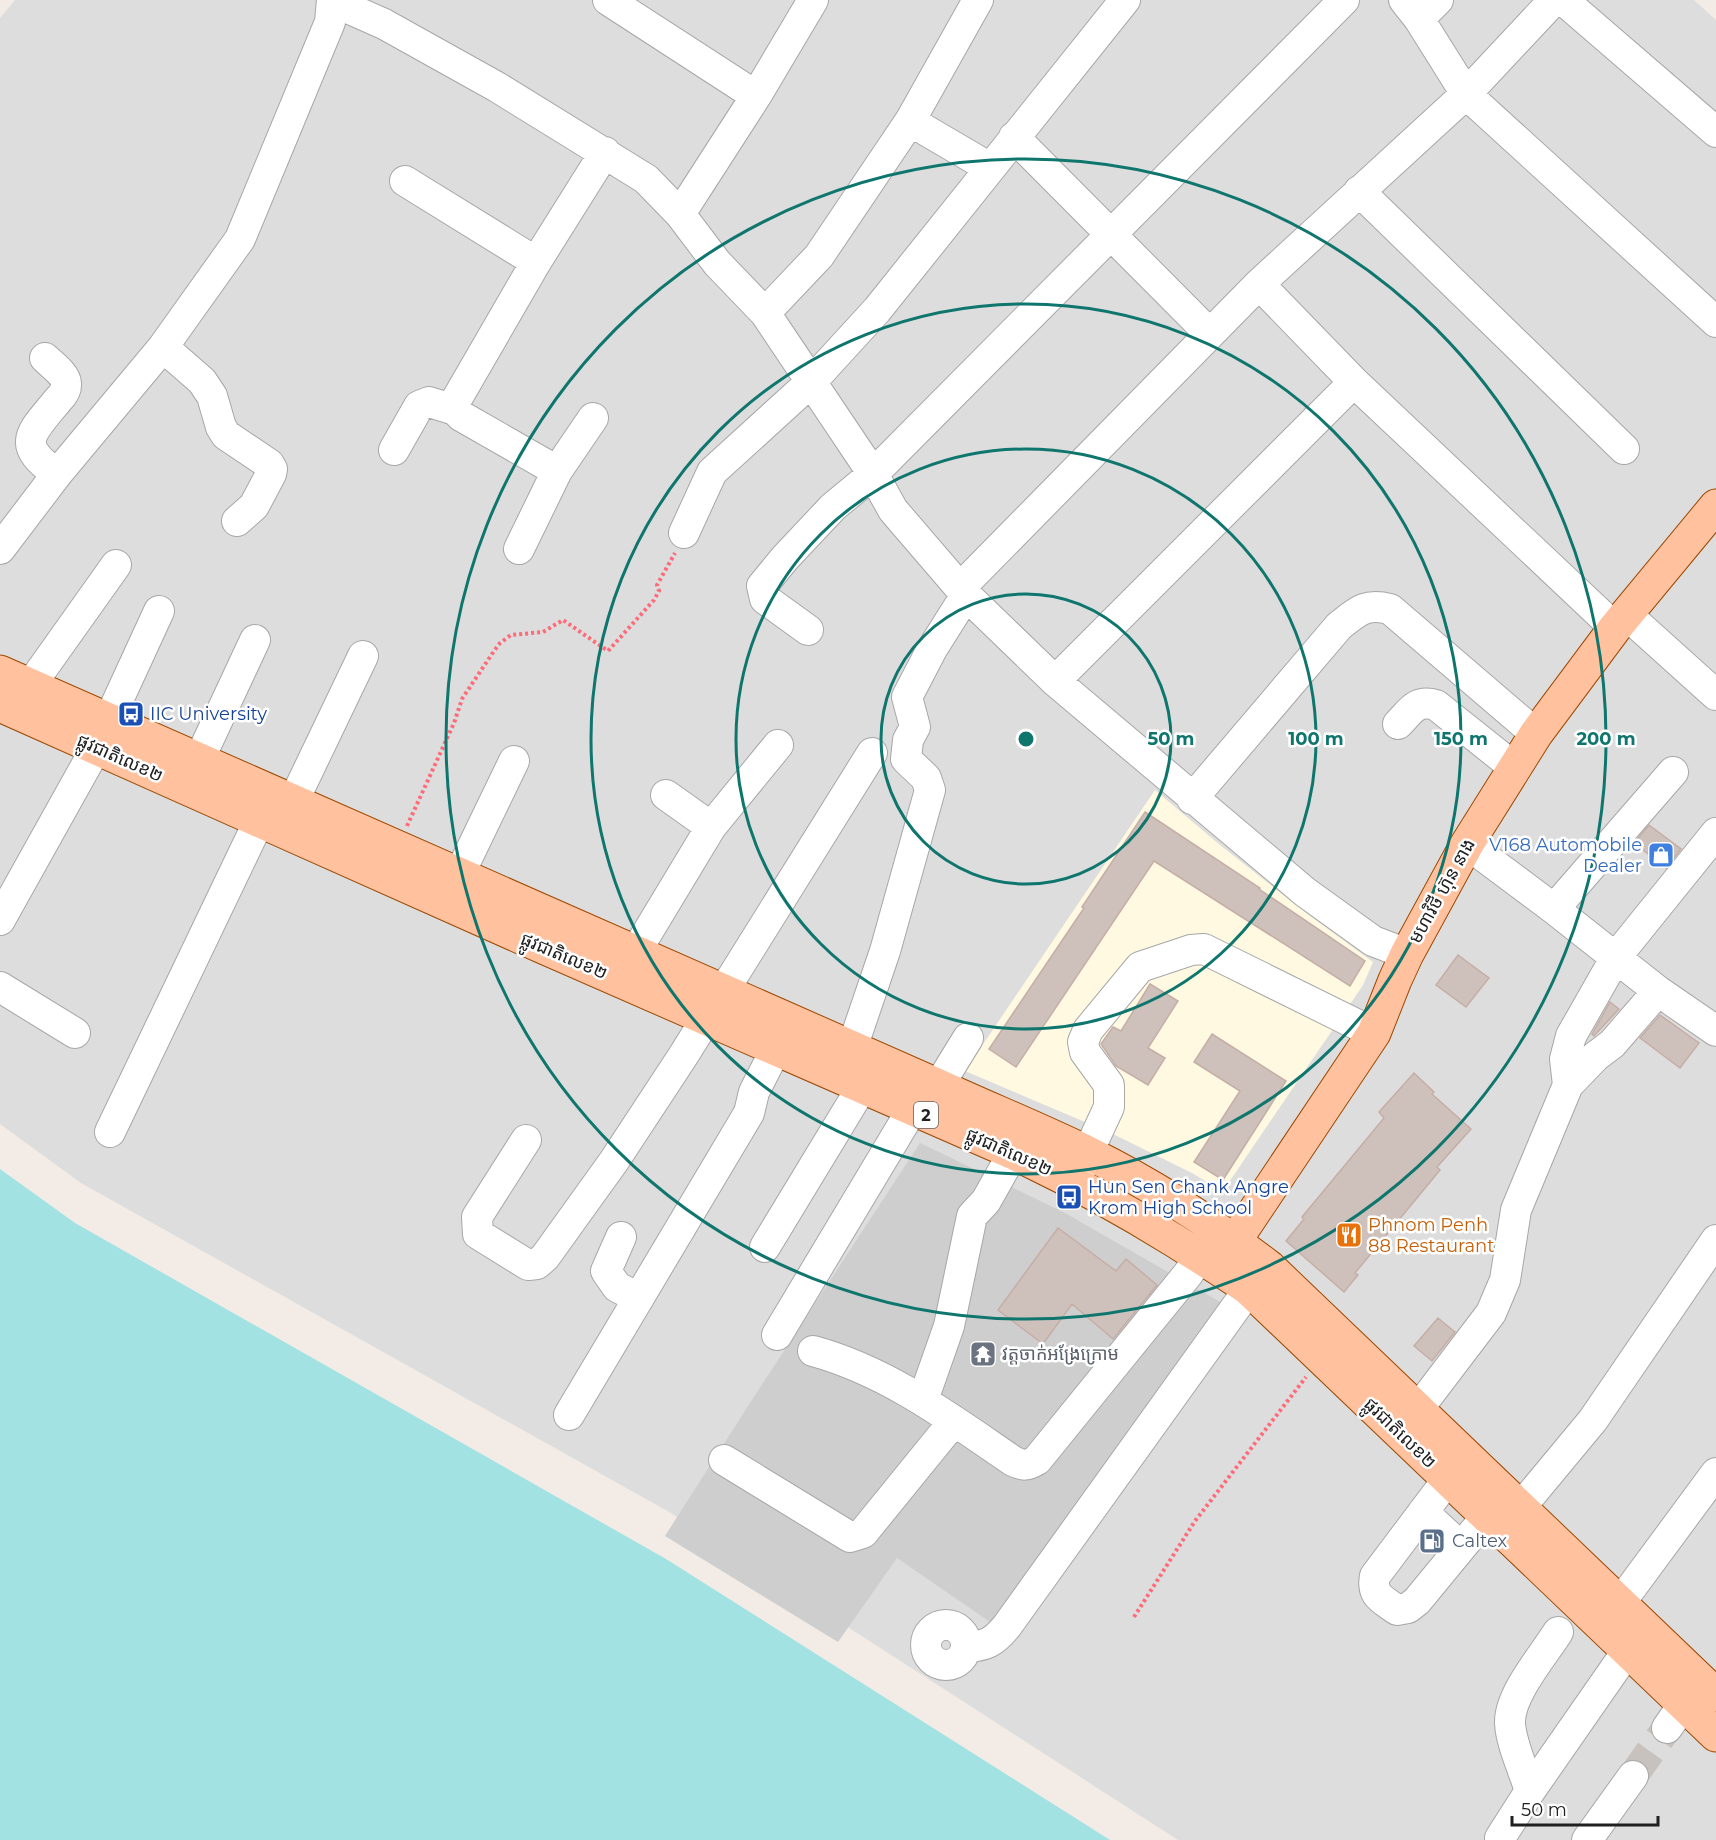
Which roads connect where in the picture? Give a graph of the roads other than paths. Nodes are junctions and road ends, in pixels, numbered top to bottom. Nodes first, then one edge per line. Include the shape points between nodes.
1 (332, 0) edge
2 (608, 0) edge
3 (813, 0) edge
4 (978, 0) edge
5 (1125, 0) edge
6 (1344, 0) edge
7 (1554, 0) edge
8 (1563, 0) edge
9 (1420, 6) edge
10 (1466, 94) junction
11 (756, 96) junction
12 (910, 121) junction
13 (1716, 132) edge
14 (1014, 137) junction
15 (605, 152) junction
16 (990, 168) junction
17 (405, 181) dead end
18 (1359, 191) junction
19 (680, 214) junction
20 (1109, 235) junction
21 (536, 262) junction
22 (1259, 284) junction
23 (765, 313) junction
24 (1716, 322) edge
25 (1209, 333) junction
26 (163, 347) junction
27 (45, 358) dead end
28 (812, 381) junction
29 (1354, 382) junction
30 (455, 410) junction
31 (593, 418) dead end
32 (1624, 449) dead end
33 (394, 450) dead end
34 (557, 471) junction
35 (57, 474) junction
36 (873, 474) junction
37 (1716, 506) edge
38 (237, 521) dead end
39 (684, 534) road end
40 (0, 549) edge
41 (519, 549) dead end
42 (116, 565) dead end
43 (963, 591) junction
44 (159, 611) dead end
45 (1621, 621) junction
46 (808, 630) dead end
47 (255, 640) dead end
48 (363, 656) dead end
49 (0, 672) edge
50 (1055, 681) junction
51 (30, 686) junction
52 (1716, 695) edge
53 (0, 705) edge
54 (1398, 724) dead end
55 (102, 734) junction
56 (1536, 734) junction
57 (778, 745) dead end
58 (872, 753) dead end
59 (199, 760) junction
60 (514, 761) dead end
61 (1515, 768) junction
62 (1673, 772) dead end
63 (666, 795) dead end
64 (1192, 798) junction
65 (292, 802) junction
66 (259, 821) junction
67 (711, 827) junction
68 (1716, 834) edge
69 (338, 839) junction
70 (1467, 844) junction
71 (459, 875) junction
72 (1554, 909) junction
73 (558, 918) junction
74 (0, 920) edge
75 (543, 947) junction
76 (635, 953) junction
77 (1407, 954) junction
78 (1616, 957) junction
79 (0, 987) edge
80 (1658, 991) junction
81 (716, 1004) junction
82 (1714, 1024) edge
83 (75, 1033) dead end
84 (1374, 1033) junction
85 (968, 1038) dead end
86 (852, 1048) junction
87 (776, 1049) junction
88 (1568, 1085) junction
89 (862, 1087) junction
90 (925, 1097) junction
91 (110, 1132) dead end
92 (526, 1140) dead end
93 (1024, 1142) junction
94 (1082, 1168) junction
95 (621, 1237) dead end
96 (1716, 1240) edge
97 (765, 1246) dead end
98 (1218, 1248) junction
99 (1259, 1278) junction
100 (639, 1298) junction
101 (777, 1335) dead end
102 (813, 1351) dead end
103 (923, 1400) junction
104 (1418, 1409) junction
105 (569, 1415) dead end
106 (954, 1421) junction
107 (724, 1460) dead end
108 (1458, 1468) junction
109 (1716, 1473) edge
110 (1505, 1507) junction
111 (1422, 1512) junction
112 (1461, 1547) junction
113 (1620, 1603) junction
114 (1558, 1632) dead end
115 (966, 1648) dead end
116 (1628, 1650) junction
117 (1716, 1695) edge
118 (1716, 1735) edge
119 (1633, 1776) tunnel mouth
120 (1530, 1791) junction
121 (1500, 1838) dead end
122 (1587, 1840) edge

1 - 15 street via 384,24
1 - 26 street via 330,22 240,238
2 - 11 street
3 - 11 street
4 - 12 street
5 - 14 street
6 - 20 street
7 - 10 street
8 - 13 street
9 - 10 street
10 - 18 street
10 - 24 street
11 - 19 street
12 - 16 street
12 - 23 street via 819,256
14 - 16 street
14 - 20 street
15 - 19 street via 646,179
15 - 21 street
16 - 28 street via 877,310
17 - 21 street
18 - 22 street
18 - 32 street
19 - 23 street via 717,263
20 - 25 street
20 - 36 street
21 - 30 street via 455,402
22 - 25 street
22 - 29 street
23 - 28 street
25 - 43 street
26 - 35 street
26 - 38 street via 202,381 212,396 226,435 270,464 271,474 254,506
27 - 35 street via 67,386 42,419 30,445 39,460
28 - 36 street
28 - 39 street via 712,472
29 - 45 street
29 - 50 street
30 - 33 street via 429,402 419,406
30 - 34 street
31 - 34 street
34 - 41 street
35 - 40 street
36 - 43 street via 893,510
36 - 46 street via 832,507 762,586 765,599
37 - 45 main road, មហាវិថី ហ៊ុន នាង
42 - 51 street
43 - 50 street
43 - 86 street via 907,697 915,727 908,740 906,759 926,778 930,790 885,951
44 - 55 street
45 - 52 street
45 - 56 main road, មហាវិថី ហ៊ុន នាង
47 - 59 street
48 - 65 street
49 - 51 main road, ផ្លូវជាតិលេខ២ / 2
50 - 64 street
51 - 55 main road, ផ្លូវជាតិលេខ២ / 2
53 - 55 main road, ផ្លូវជាតិលេខ២ / 2
54 - 61 street via 1416,705 1436,705
55 - 59 main road, ផ្លូវជាតិលេខ២ / 2
55 - 66 main road, ផ្លូវជាតិលេខ២ / 2
55 - 74 street
56 - 61 main road, មហាវិថី ហ៊ុន នាង
56 - 64 street via 1390,609 1360,609 1339,626
57 - 67 street
58 - 81 street
59 - 65 main road, ផ្លូវជាតិលេខ២ / 2
60 - 71 street
61 - 70 main road, មហាវិថី ហ៊ុន នាង
62 - 72 street
63 - 67 street
64 - 77 street via 1305,892 1373,941
65 - 69 main road, ផ្លូវជាតិលេខ២ / 2
66 - 69 main road, ផ្លូវជាតិលេខ២ / 2
66 - 91 street
67 - 76 street
68 - 78 street
69 - 71 main road, ផ្លូវជាតិលេខ២ / 2 via 396,848
69 - 75 main road, ផ្លូវជាតិលេខ២ / 2
70 - 72 street
70 - 77 main road, មហាវិថី ហ៊ុន នាង
71 - 73 main road, ផ្លូវជាតិលេខ២ / 2
72 - 78 street
73 - 75 main road
73 - 76 main road, ផ្លូវជាតិលេខ២ / 2
75 - 81 main road, ផ្លូវជាតិលេខ២ / 2
76 - 81 main road, ផ្លូវជាតិលេខ២ / 2
77 - 84 main road, មហាវិថី ហ៊ុន នាង
78 - 80 street
78 - 88 street via 1571,1036 1565,1059
79 - 83 street
80 - 82 street
80 - 88 street via 1612,1044
81 - 86 main road, ផ្លូវជាតិលេខ២ / 2
81 - 87 main road, ផ្លូវជាតិលេខ២ / 2
81 - 92 street via 614,1161 545,1257 528,1265 478,1234 476,1227 477,1217
84 - 94 street via 1204,950 1191,950 1140,967 1088,1030 1083,1042 1085,1052 1108,1085 1109,1107
84 - 98 main road, មហាវិថី ហ៊ុន នាង
85 - 90 street
86 - 90 main road, ផ្លូវជាតិលេខ២ / 2
87 - 89 main road, ផ្លូវជាតិលេខ២ / 2
87 - 100 street via 754,1092 749,1113
88 - 104 street via 1516,1210 1505,1280 1491,1313
89 - 90 main road, ផ្លូវជាតិលេខ២ / 2
89 - 97 street
90 - 93 main road, ផ្លូវជាតិលេខ២ / 2
90 - 101 street
93 - 94 main road, ផ្លូវជាតិលេខ២ / 2
93 - 103 street via 972,1216 949,1326
94 - 98 main road, ផ្លូវជាតិលេខ២ / 2 via 1125,1173
95 - 100 street via 606,1271 617,1287
96 - 110 street via 1593,1420
98 - 99 main road, ផ្លូវជាតិលេខ២ / 2
98 - 106 street via 1188,1274 1037,1460 1021,1465
99 - 104 main road, ផ្លូវជាតិលេខ២ / 2
99 - 108 main road, ផ្លូវជាតិលេខ២ / 2 via 1323,1359
99 - 115 street via 1007,1626 986,1645
100 - 105 street
102 - 103 street via 843,1359
103 - 106 street
104 - 108 main road, ផ្លូវជាតិលេខ២ / 2
106 - 107 street via 857,1537 850,1537
108 - 110 main road, ផ្លូវជាតិលេខ២ / 2
108 - 111 street
109 - 113 street
110 - 112 street
110 - 113 main road, ផ្លូវជាតិលេខ២ / 2
110 - 116 main road, ផ្លូវជាតិលេខ២ / 2
111 - 112 street
111 - 112 street via 1375,1576 1372,1587 1376,1594 1397,1610 1408,1608
113 - 117 main road, ផ្លូវជាតិលេខ២ / 2
114 - 120 street via 1512,1711 1510,1724
116 - 118 main road, ផ្លូវជាតិលេខ២ / 2 via 1675,1716
116 - 120 street
119 - 122 street
120 - 121 street

